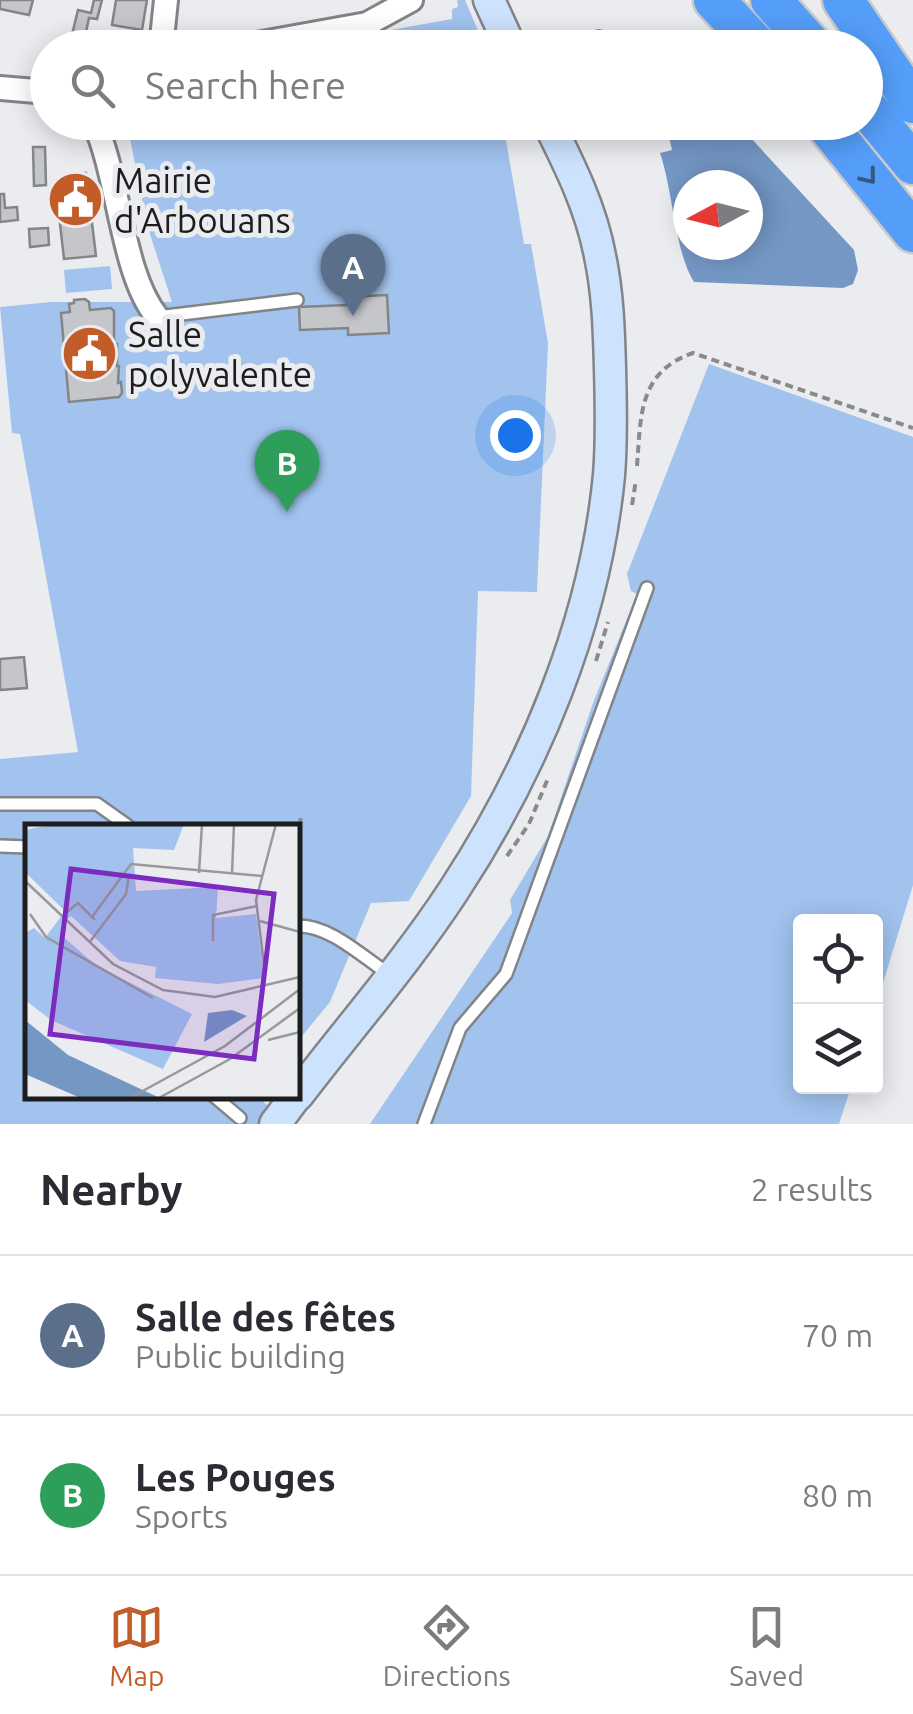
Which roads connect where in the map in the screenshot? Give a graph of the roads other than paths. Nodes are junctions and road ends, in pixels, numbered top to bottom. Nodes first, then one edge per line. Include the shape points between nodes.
1 (166, 0) edge
2 (411, 0) edge
3 (488, 0) edge
4 (714, 0) edge
5 (771, 0) edge
6 (820, 0) edge
7 (844, 0) edge
8 (163, 30) edge
9 (335, 30) edge
10 (502, 30) edge
11 (742, 30) edge
12 (798, 30) edge
13 (847, 30) edge
14 (864, 30) edge
15 (883, 59) edge
16 (883, 71) edge
17 (0, 88) edge
18 (30, 90) edge
19 (913, 105) edge
20 (883, 128) edge
21 (100, 140) edge
22 (557, 140) edge
23 (839, 140) edge
24 (913, 164) edge
25 (913, 232) edge
26 (297, 300) dead end
27 (157, 317) joint
28 (647, 588) dead end
29 (0, 804) edge
30 (125, 824) edge
31 (0, 846) edge
32 (25, 847) edge
33 (300, 926) edge
34 (390, 976) junction
35 (300, 1092) edge
36 (218, 1099) edge
37 (295, 1099) edge
38 (240, 1118) dead end
39 (275, 1124) edge
40 (424, 1124) edge

1 - 8 street
2 - 9 street via 368,24
3 - 10 street
4 - 11 highway
5 - 12 highway
6 - 13 highway
7 - 14 highway
15 - 19 highway
16 - 19 highway
17 - 18 street
20 - 24 highway
21 - 27 street via 138,284
22 - 34 street via 580,187 608,306 609,474 600,538 561,676 518,780 453,892
23 -> 25 highway
26 - 27 lane
28 - 40 lane via 506,974 460,1028
29 - 30 lane via 98,804
31 - 32 lane
33 - 34 lane via 330,936
34 - 35 street
36 - 38 lane
37 - 39 street

